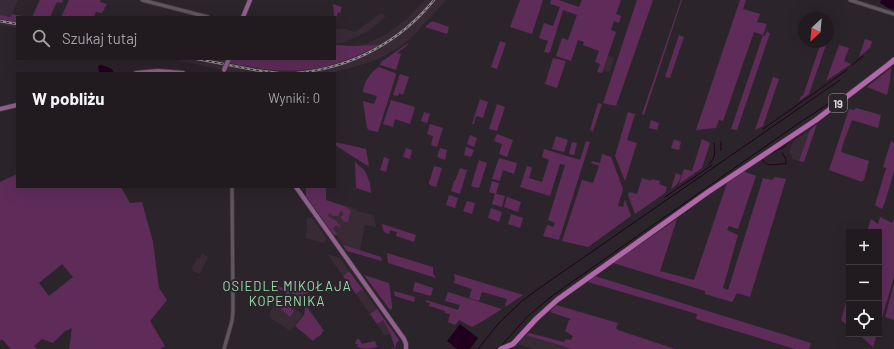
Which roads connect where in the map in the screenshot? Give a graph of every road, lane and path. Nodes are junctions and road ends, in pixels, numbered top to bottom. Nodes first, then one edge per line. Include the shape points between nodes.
1 (142, 0) edge
2 (250, 0) edge
3 (850, 0) edge
4 (894, 14) edge
5 (245, 15) edge
6 (204, 16) edge
7 (229, 60) edge
8 (894, 60) edge
9 (147, 72) edge
10 (178, 72) edge
11 (224, 72) edge
12 (16, 105) edge
13 (0, 109) edge
14 (232, 188) edge
15 (297, 188) edge
16 (224, 349) edge
17 (406, 349) edge
18 (501, 349) edge

1 - 6 street
2 - 5 main road
3 - 4 street
7 - 11 main road, bridge
8 - 18 highway, 19 via 816,120 708,192 557,300 513,344
9 - 10 main road
12 - 13 main road
14 - 16 street via 233,311
15 - 17 main road via 404,339

